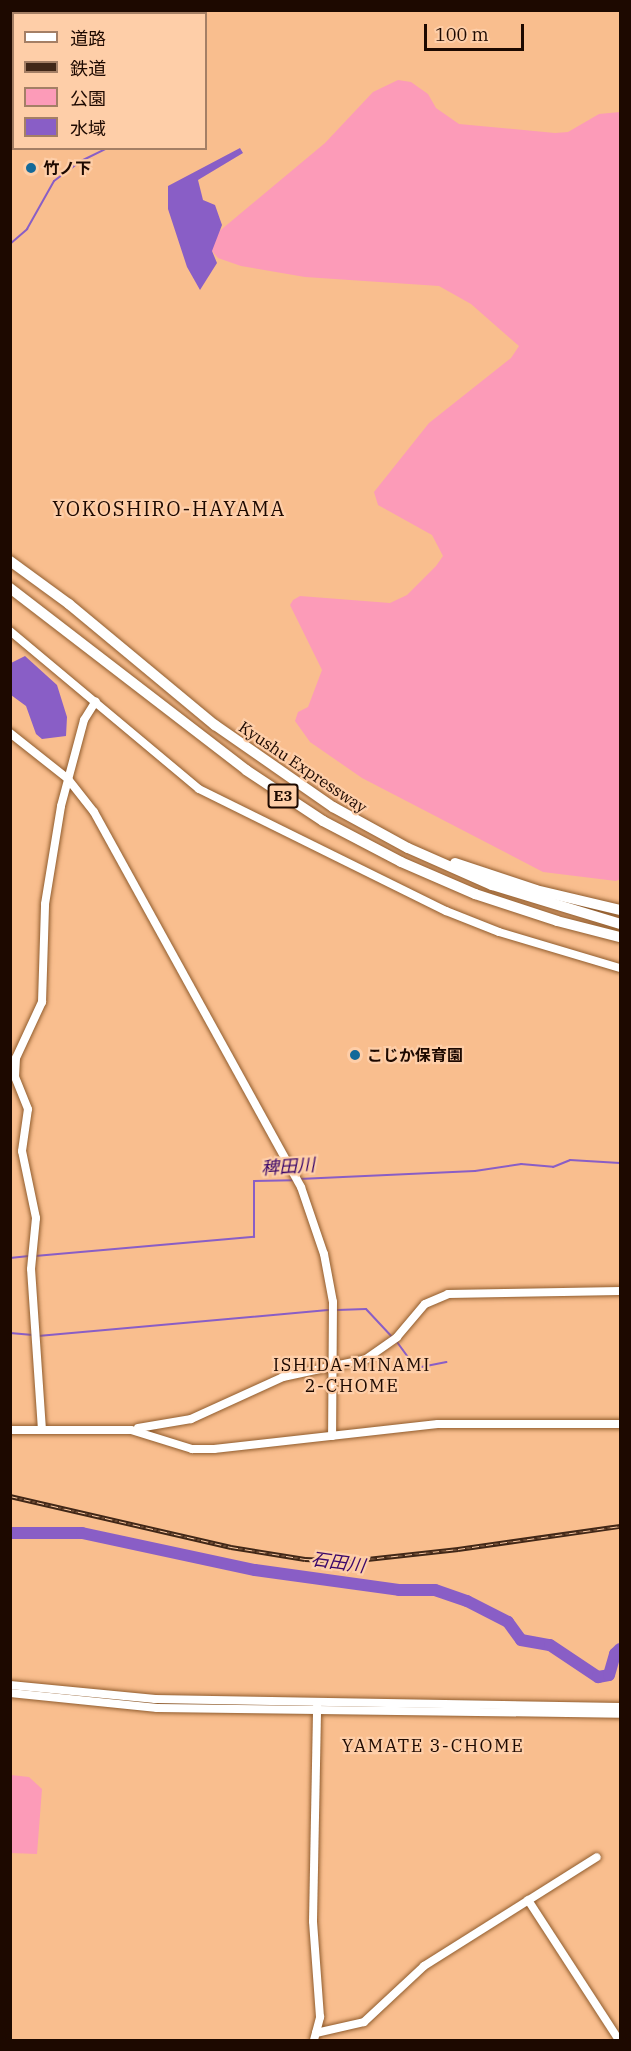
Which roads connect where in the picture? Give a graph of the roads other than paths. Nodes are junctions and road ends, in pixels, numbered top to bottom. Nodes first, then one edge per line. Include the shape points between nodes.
1 (10, 561) edge
2 (10, 588) edge
3 (10, 631) edge
4 (96, 702) junction
5 (10, 733) edge
6 (68, 779) junction
7 (302, 787) junction
8 (475, 894) junction
9 (621, 910) edge
10 (621, 924) edge
11 (621, 937) edge
12 (621, 944) edge
13 (621, 968) edge
14 (621, 1292) edge
15 (332, 1366) junction
16 (621, 1424) edge
17 (10, 1430) edge
18 (42, 1430) junction
19 (132, 1430) junction
20 (332, 1436) junction
21 (10, 1685) edge
22 (10, 1693) edge
23 (317, 1705) junction
24 (621, 1707) edge
25 (621, 1714) edge
26 (597, 1857) dead end
27 (528, 1900) junction
28 (315, 2037) edge
29 (619, 2040) edge

1 - 7 highway, Kyushu Expressway / E3 via 215,725
2 - 8 highway, Kyushu Expressway / E3 via 283,796 363,843
3 - 4 street
4 - 6 street via 84,720
4 - 13 street via 198,789 446,911 499,932
5 - 6 street
6 - 15 street via 115,849 301,1186 324,1254 333,1302
6 - 18 street via 45,904 42,1002 16,1058 15,1077 28,1109 22,1151 36,1218 31,1269
7 - 9 highway via 453,862 536,890
7 - 10 highway, Kyushu Expressway / E3 via 373,830 447,867 530,898
8 - 11 highway, Kyushu Expressway / E3
8 - 12 highway via 525,916
14 - 15 street via 448,1294 425,1304 397,1337 366,1359
15 - 19 street via 283,1377 191,1419
15 - 20 street
16 - 20 street via 438,1424
17 - 18 street
18 - 19 street
19 - 20 street via 192,1449
21 - 23 street via 155,1699
22 - 23 street via 157,1708
23 - 24 street
23 - 25 street
23 - 28 street via 314,1921 320,2017
26 - 27 street
27 - 28 street via 424,1966 364,2022
27 - 29 street

